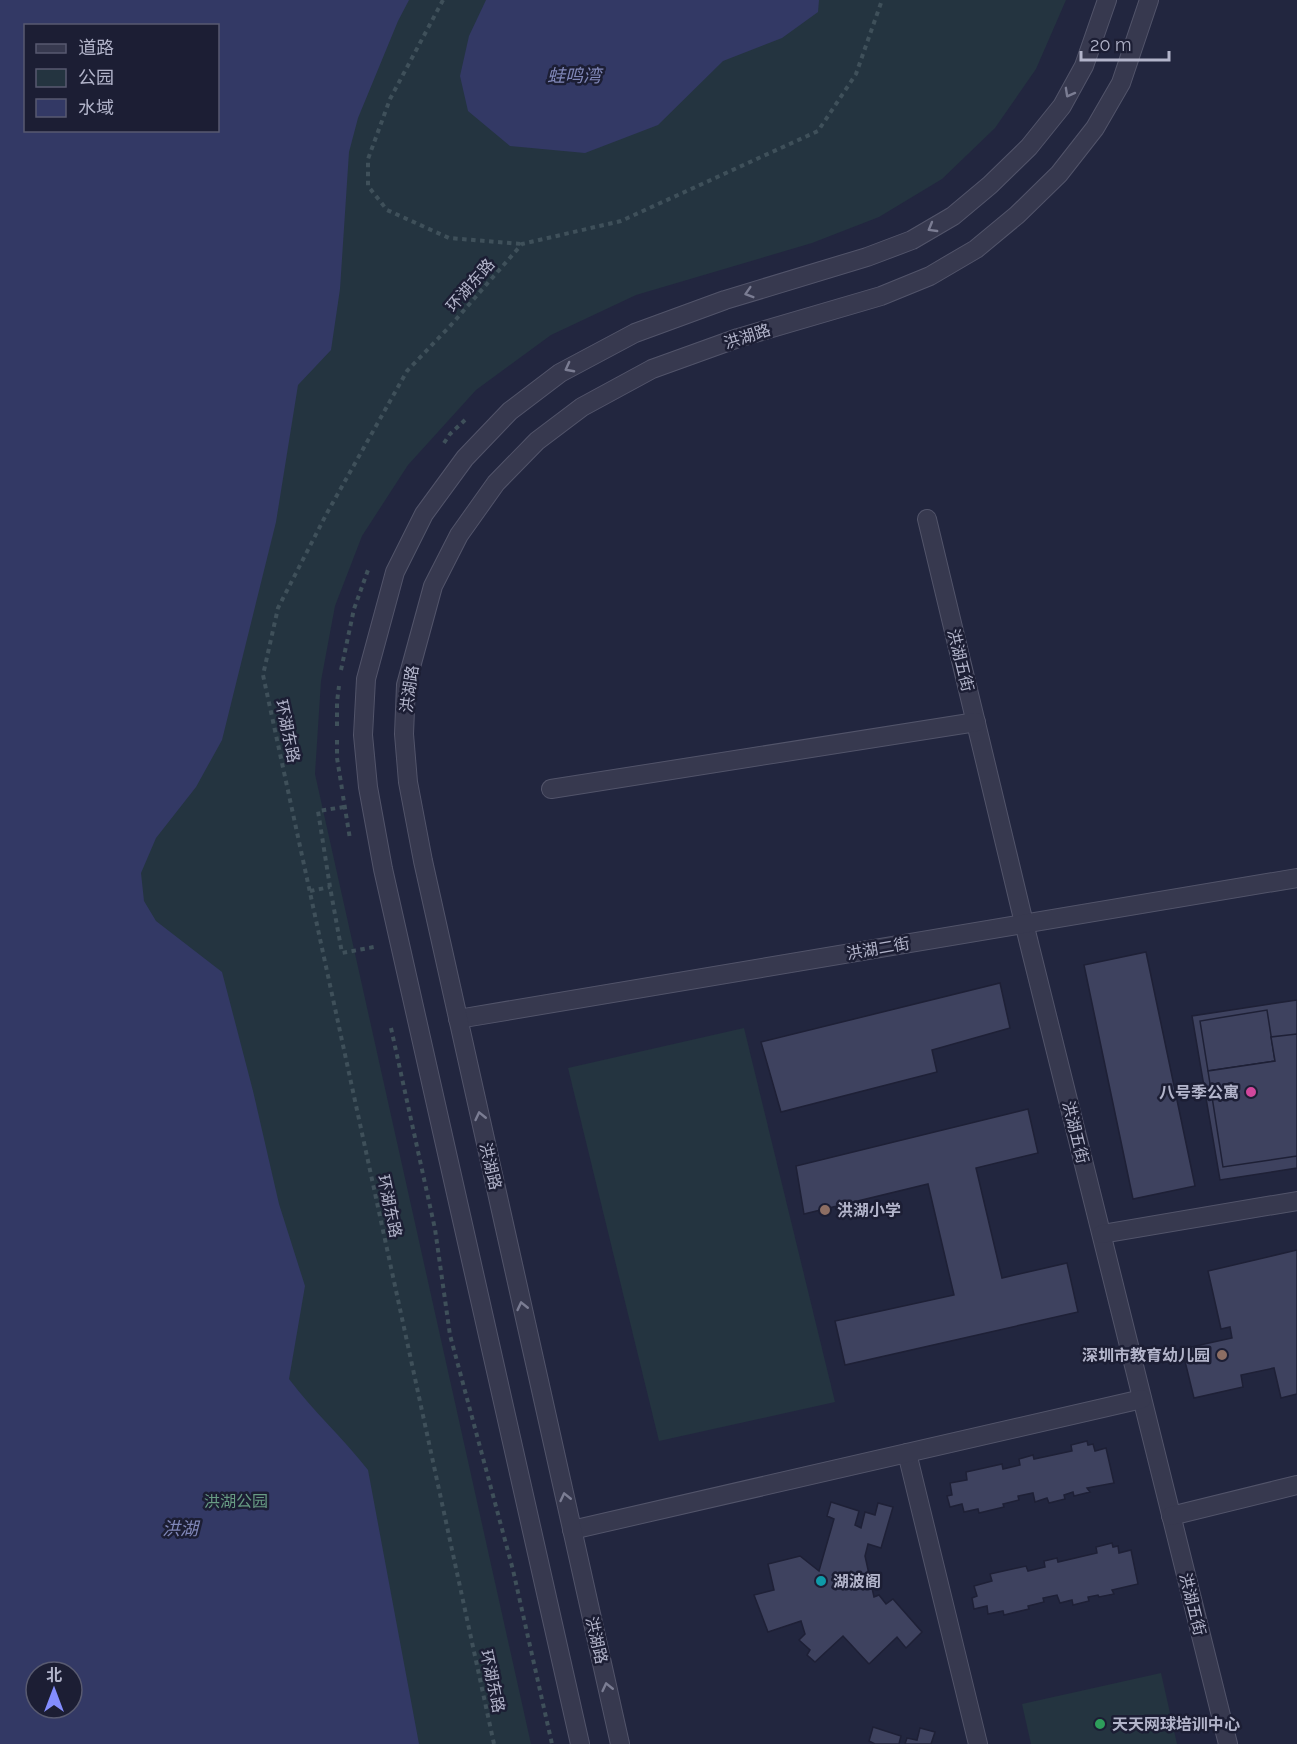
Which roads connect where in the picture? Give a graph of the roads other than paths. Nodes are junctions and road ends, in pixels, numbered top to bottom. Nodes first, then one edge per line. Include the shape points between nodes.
1 (1107, 0) edge
2 (1149, 0) edge
3 (927, 519) dead end
4 (976, 722) junction
5 (551, 789) dead end
6 (1297, 878) edge
7 (1024, 923) junction
8 (458, 1019) junction
9 (1297, 1201) edge
10 (1101, 1234) junction
11 (1142, 1398) junction
12 (907, 1453) junction
13 (1297, 1485) edge
14 (1171, 1516) junction
15 (572, 1530) junction
16 (580, 1744) edge
17 (620, 1744) edge
18 (978, 1744) edge
19 (1228, 1744) edge

1 -> 16 street via 1084,66 1062,106 1029,147 953,216 912,240 867,258 725,300 635,333 560,373 510,411 465,458 424,514 395,572 366,679 363,735 368,787 383,869
2 - 8 street, 洪湖路 via 1121,83 1095,128 1059,174 976,249 930,276 881,296 738,338 652,369 582,407 537,441 496,483 459,535 433,586 406,685 404,734 408,782
3 - 4 street, 洪湖五街
4 - 5 street
4 - 7 street, 洪湖五街
6 - 7 street, 洪湖二街
7 - 8 street, 洪湖二街
7 - 10 street, 洪湖五街
15 -> 8 street, 洪湖路
9 - 10 street
10 - 11 street, 洪湖五街
11 - 12 street
11 - 14 street, 洪湖五街
12 - 15 street
12 - 18 street
13 - 14 street
14 - 19 street, 洪湖五街
17 -> 15 street, 洪湖路

